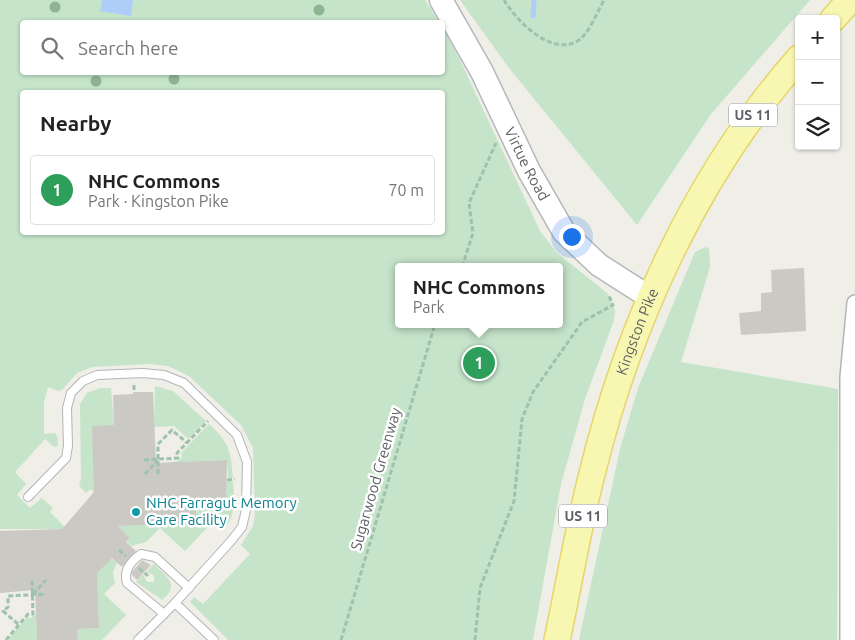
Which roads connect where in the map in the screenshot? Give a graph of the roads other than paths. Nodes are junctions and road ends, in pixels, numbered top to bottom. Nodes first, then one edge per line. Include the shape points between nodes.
1 (441, 0) edge
2 (850, 0) edge
3 (837, 15) edge
4 (797, 60) edge
5 (649, 297) junction
6 (855, 304) edge
7 (28, 497) dead end
8 (189, 588) junction
9 (176, 603) junction
10 (164, 614) junction
11 (138, 640) edge
12 (214, 640) edge
13 (557, 640) edge
14 (848, 640) edge

1 - 5 street, Virtue Road via 564,232 599,265
2 - 3 main road
4 - 5 main road, Kingston Pike / US 11 via 766,96 713,177
5 - 13 main road, Kingston Pike / US 11 via 614,394 592,474
6 - 14 street via 848,377
7 - 8 lane via 66,458 67,408 71,393 83,381 97,375 143,374 164,375 184,383 237,435 244,447 246,462 246,510 242,527
8 - 9 lane
8 - 10 lane via 152,555 141,554 132,561 126,568 126,583
9 - 10 lane
9 - 12 lane
10 - 11 lane

